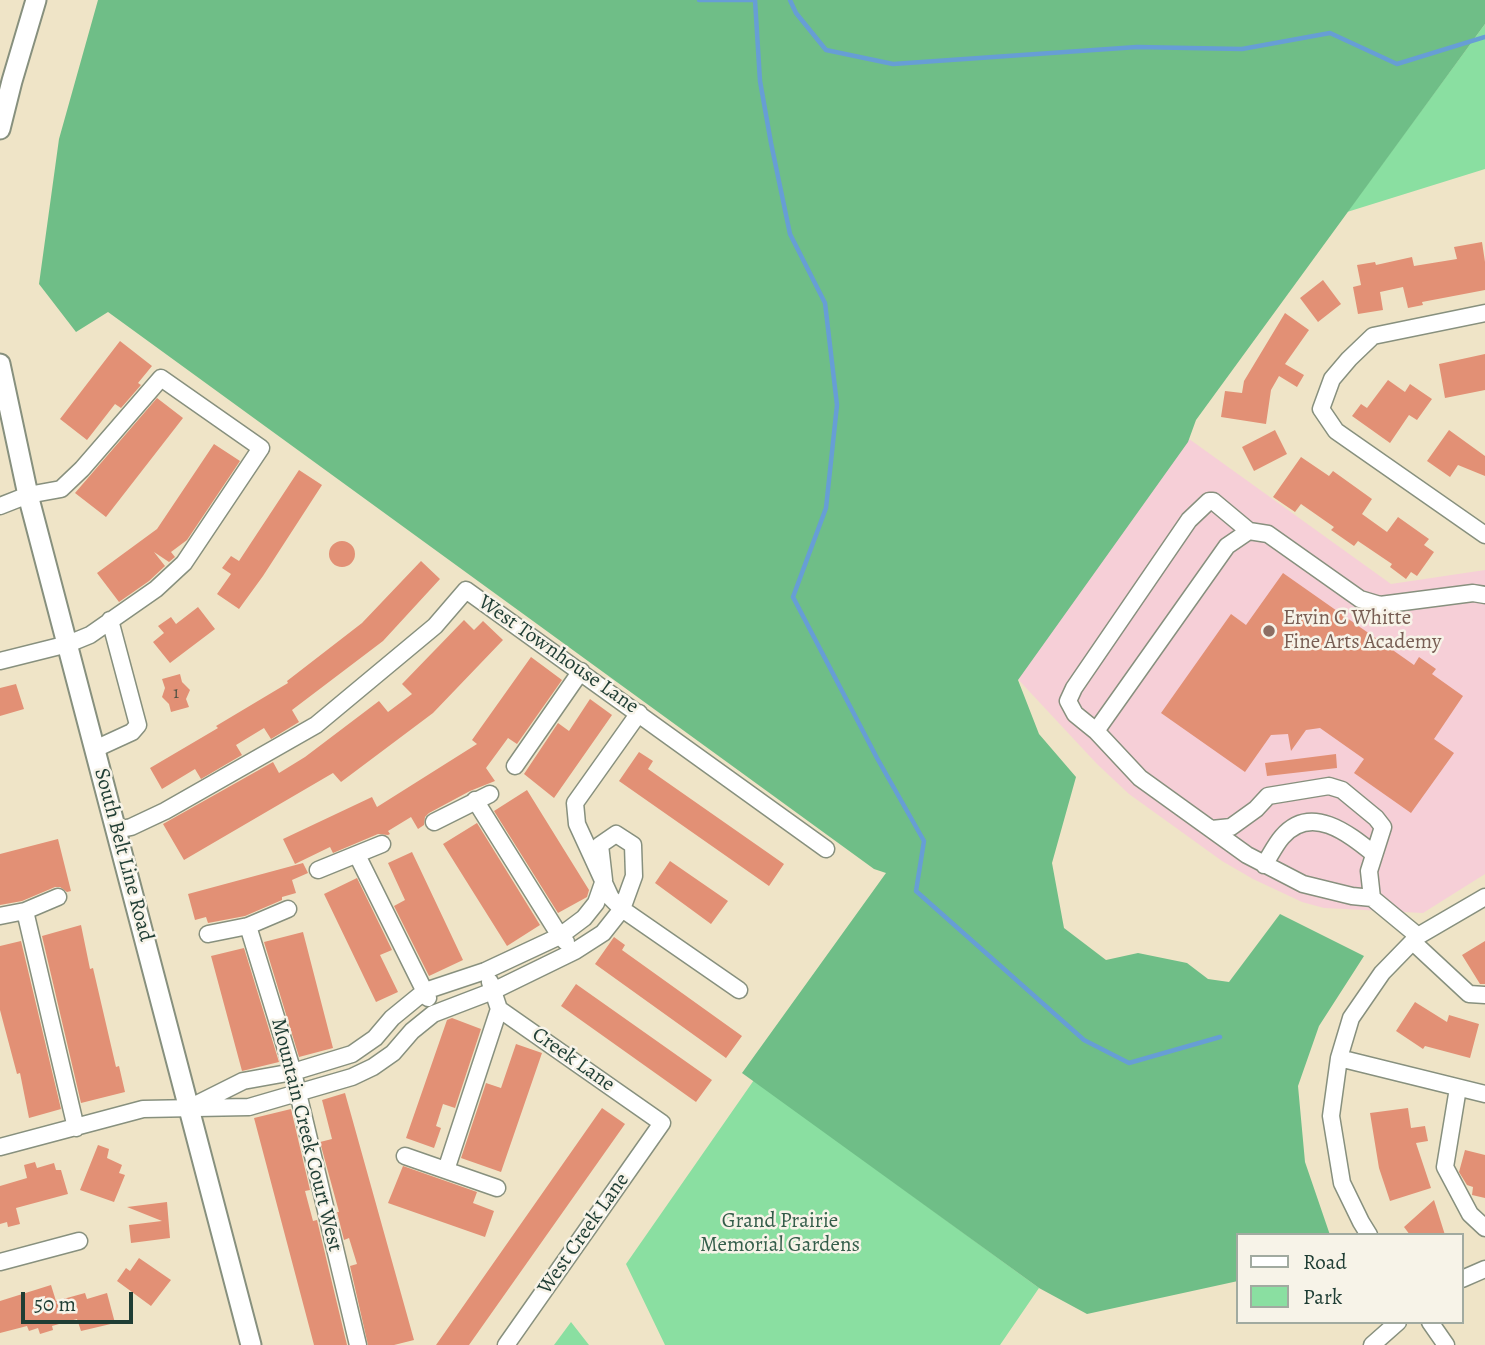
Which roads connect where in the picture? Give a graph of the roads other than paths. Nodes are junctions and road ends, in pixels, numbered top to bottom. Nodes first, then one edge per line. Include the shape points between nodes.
1 (36, 0) edge
2 (0, 128) edge
3 (1485, 313) edge
4 (0, 364) edge
5 (28, 495) junction
6 (0, 506) edge
7 (1249, 531) junction
8 (1485, 535) edge
9 (1485, 595) edge
10 (110, 620) junction
11 (68, 645) junction
12 (0, 661) edge
13 (581, 671) junction
14 (639, 713) junction
15 (1096, 731) junction
16 (95, 749) junction
17 (514, 766) dead end
18 (434, 822) dead end
19 (1212, 829) junction
20 (116, 830) junction
21 (382, 844) dead end
22 (826, 849) dead end
23 (1374, 853) junction
24 (357, 855) junction
25 (1264, 864) junction
26 (318, 870) dead end
27 (604, 880) junction
28 (58, 897) dead end
29 (1485, 897) edge
30 (1372, 898) junction
31 (288, 909) dead end
32 (622, 909) junction
33 (25, 911) junction
34 (0, 916) edge
35 (248, 926) junction
36 (208, 934) dead end
37 (560, 936) junction
38 (1416, 939) junction
39 (575, 951) junction
40 (485, 971) junction
41 (739, 990) dead end
42 (425, 991) junction
43 (493, 991) junction
44 (1485, 995) edge
45 (499, 1009) junction
46 (433, 1014) junction
47 (1339, 1058) junction
48 (293, 1072) junction
49 (1458, 1088) junction
50 (298, 1094) junction
51 (1485, 1094) edge
52 (189, 1108) junction
53 (662, 1123) joint
54 (76, 1128) junction
55 (0, 1147) edge
56 (405, 1156) dead end
57 (446, 1170) junction
58 (497, 1188) dead end
59 (1485, 1228) edge
60 (1368, 1233) edge
61 (79, 1241) dead end
62 (0, 1262) edge
63 (1485, 1269) edge
64 (1464, 1278) edge
65 (1396, 1324) edge
66 (1431, 1324) edge
67 (1443, 1344) edge
68 (251, 1345) edge
69 (358, 1345) edge
70 (506, 1345) edge
71 (1373, 1345) edge

1 - 2 main road
3 - 8 street via 1373,336 1332,379 1321,409 1336,431
4 - 5 main road, South Belt Line Road
5 - 6 street
5 - 10 street via 61,489 161,378 261,448 184,563 156,589
5 - 11 main road, South Belt Line Road
7 - 9 street via 1268,534 1360,599 1380,604
7 - 15 street via 1227,546
7 - 15 street via 1213,501 1189,520 1068,701 1074,714
10 - 11 street
10 - 16 street via 138,724 132,732
11 - 12 street
11 - 16 main road, South Belt Line Road
13 - 14 street, West Townhouse Lane
13 - 17 street
13 - 20 street, West Townhouse Lane via 466,590 435,626 316,726 164,811
14 - 22 street, West Townhouse Lane
14 - 27 street via 575,803 577,824
15 - 19 street via 1140,778
16 - 20 main road, South Belt Line Road
18 - 37 street via 482,797
19 - 23 street via 1231,827 1268,796 1329,786 1342,790 1383,827
19 - 25 street
20 - 52 main road, South Belt Line Road
21 - 24 street
23 - 25 street via 1345,831 1320,822 1301,824 1283,835
23 - 30 street via 1369,871
24 - 26 street
24 - 42 street
25 - 30 street via 1303,884
27 - 32 street via 611,898
27 - 32 street via 600,845 616,834 633,845 634,876
27 - 37 street via 596,904
28 - 33 street
29 - 38 street
30 - 38 street
31 - 35 street
32 - 39 street via 603,933
32 - 41 street
33 - 34 street
33 - 54 street
35 - 36 street
35 - 48 street, Mountain Creek Court West
37 - 39 street
37 - 40 street
38 - 44 street via 1469,994
38 - 47 street via 1382,973 1351,1018
39 - 43 street
40 - 42 street
40 - 43 street
42 - 46 street
42 - 48 street via 352,1054
43 - 45 street
43 - 46 street
45 - 53 street, Creek Lane
45 - 57 street
46 - 50 street via 373,1067
47 - 49 street
47 - 60 street via 1331,1116 1339,1169
48 - 50 street, Mountain Creek Court West
48 - 52 street via 243,1081
49 - 51 street
49 - 59 street via 1445,1167 1470,1214
50 - 52 street via 249,1107
50 - 69 street, Mountain Creek Court West
52 - 54 street via 143,1109
52 - 68 main road, South Belt Line Road
53 - 70 street, West Creek Lane
54 - 55 street
56 - 57 street
57 - 58 street
61 - 62 street
63 - 64 street
65 - 71 street
66 - 67 street

